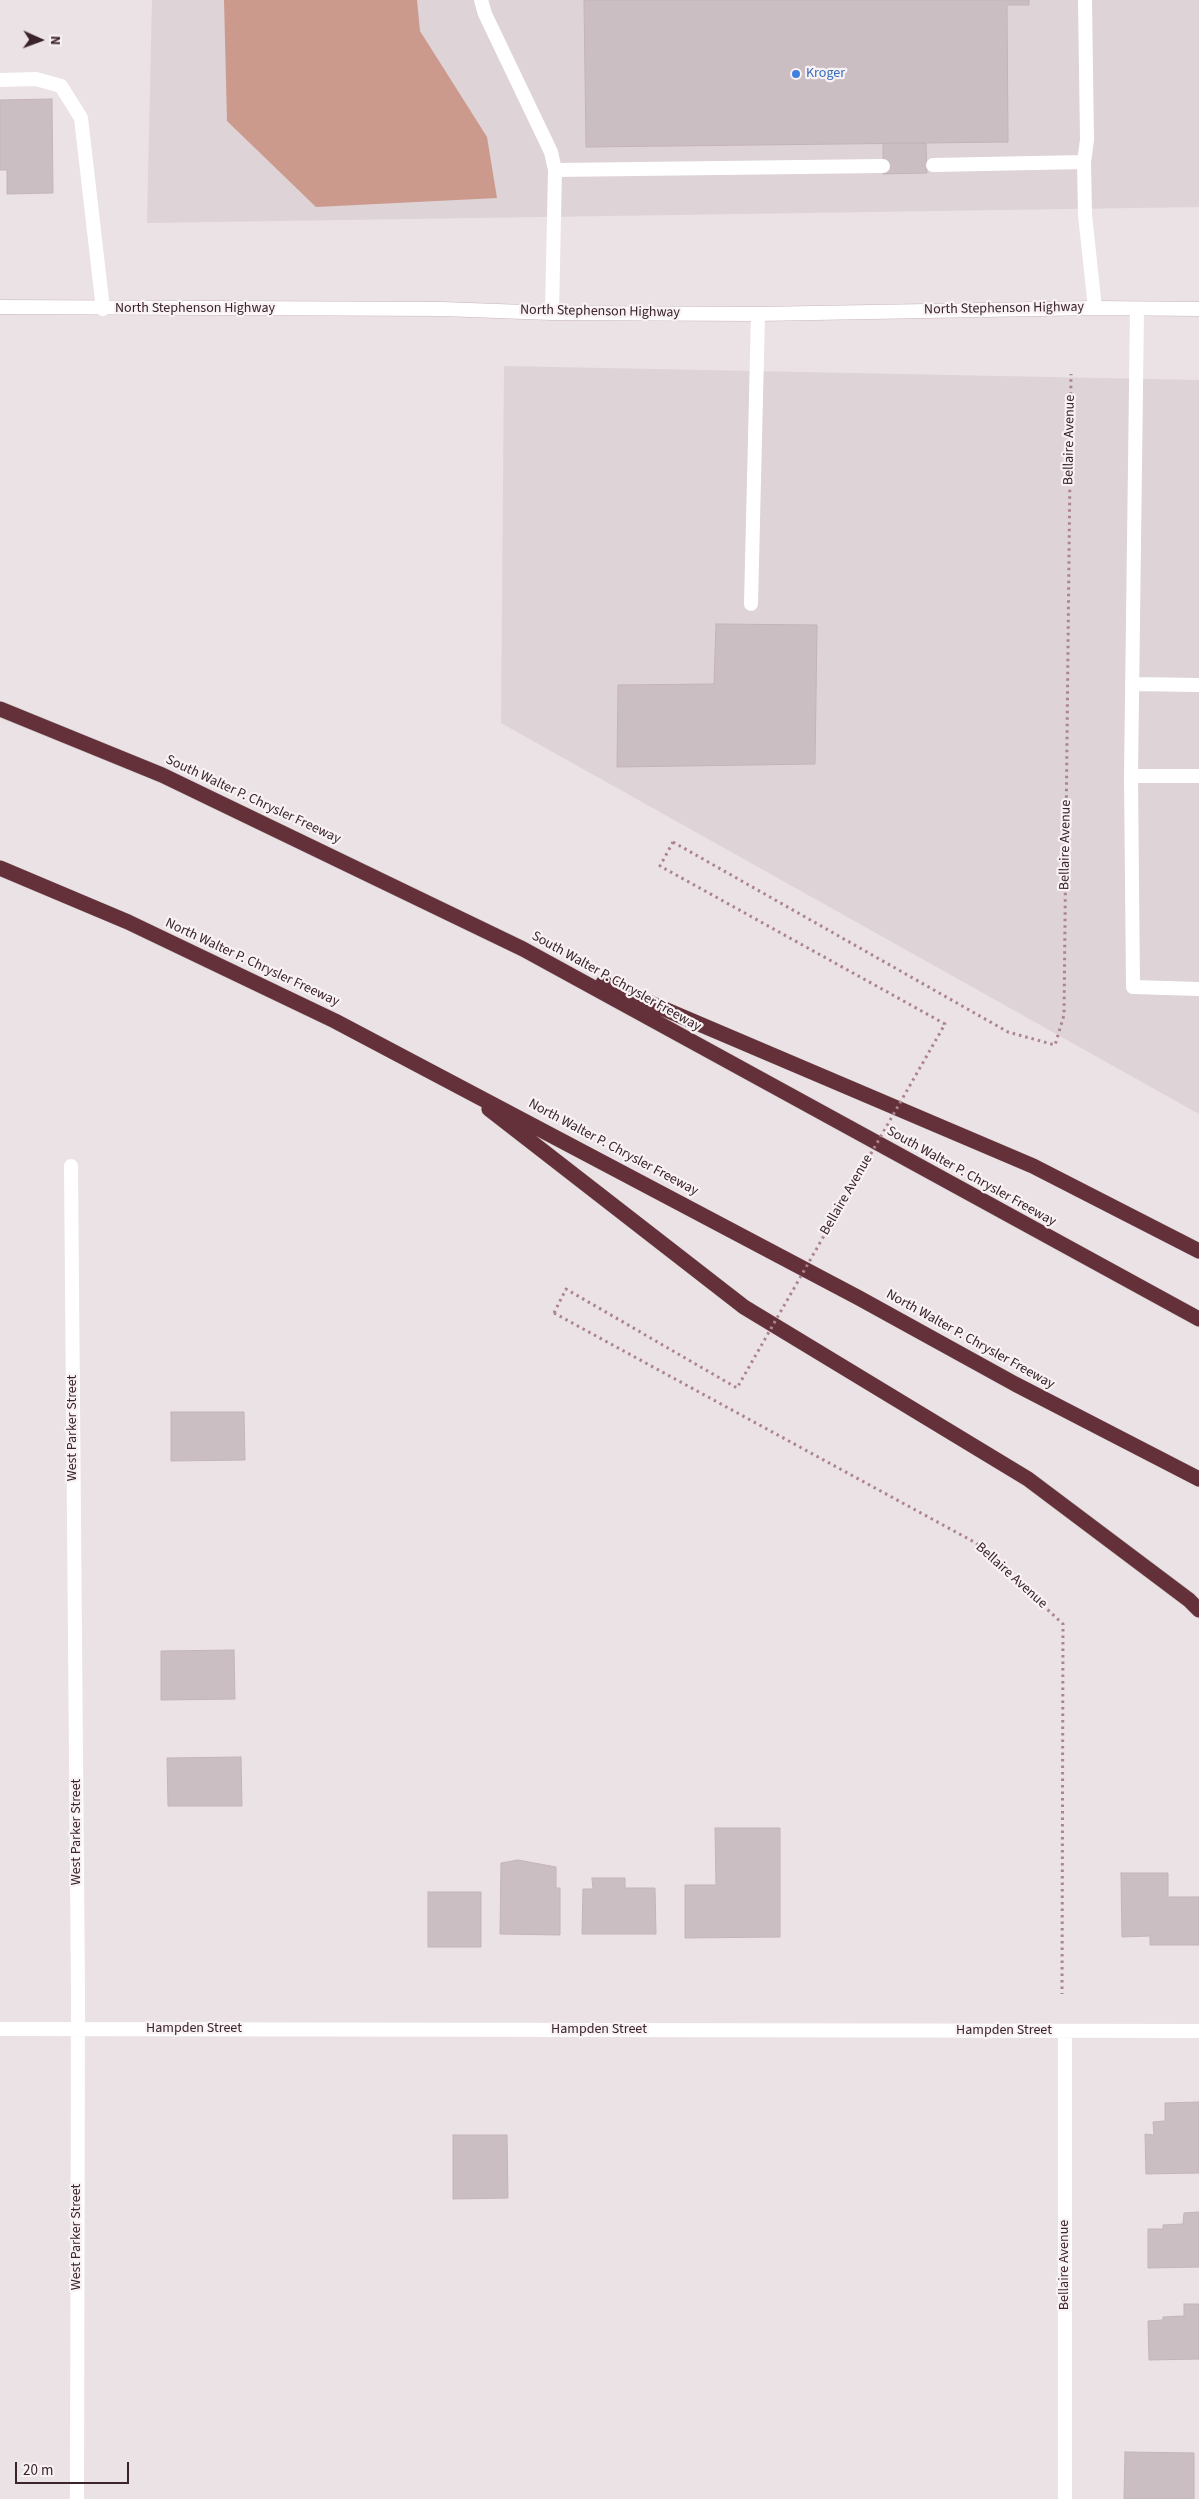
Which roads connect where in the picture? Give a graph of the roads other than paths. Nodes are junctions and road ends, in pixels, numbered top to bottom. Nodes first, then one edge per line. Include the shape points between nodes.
1 (481, 0) edge
2 (1084, 0) edge
3 (0, 80) edge
4 (1084, 162) junction
5 (933, 165) dead end
6 (883, 166) dead end
7 (554, 170) junction
8 (0, 307) edge
9 (1095, 308) junction
10 (1137, 308) junction
11 (103, 309) junction
12 (1199, 309) edge
13 (552, 313) junction
14 (758, 314) junction
15 (751, 604) dead end
16 (1132, 684) junction
17 (1199, 685) edge
18 (0, 709) edge
19 (1131, 776) junction
20 (1199, 776) edge
21 (0, 868) edge
22 (523, 949) junction
23 (1199, 989) edge
24 (456, 1083) junction
25 (72, 1166) dead end
26 (1199, 1251) edge
27 (1199, 1319) edge
28 (1199, 1479) edge
29 (1199, 1610) edge
30 (0, 2029) edge
31 (77, 2030) junction
32 (1065, 2031) junction
33 (1199, 2031) edge
34 (77, 2499) edge
35 (1064, 2499) edge

1 - 7 street via 551,152
2 - 4 street via 1087,140
3 - 11 street via 36,79 61,86 81,118
4 - 5 street
4 - 9 street via 1085,215
6 - 7 street
7 - 13 street
8 - 11 street, North Stephenson Highway
9 - 10 street, North Stephenson Highway
9 - 14 street, North Stephenson Highway
10 - 12 street, North Stephenson Highway
10 - 16 street
11 - 13 street, North Stephenson Highway via 433,309
13 - 14 street, North Stephenson Highway
14 - 15 street
16 - 17 street
16 - 19 street
18 - 22 highway, South Walter P. Chrysler Freeway via 162,775
19 - 20 street
19 - 23 street via 1133,987
21 - 24 highway, North Walter P. Chrysler Freeway via 227,968
22 - 26 highway via 1033,1166
22 - 27 highway, South Walter P. Chrysler Freeway
24 - 28 highway, North Walter P. Chrysler Freeway via 1015,1384
24 - 29 highway via 744,1307 1028,1478
25 - 31 street, West Parker Street
30 - 31 street, Hampden Street
31 - 32 street, Hampden Street
31 - 34 street, West Parker Street
32 - 33 street, Hampden Street
32 - 35 street, Bellaire Avenue

